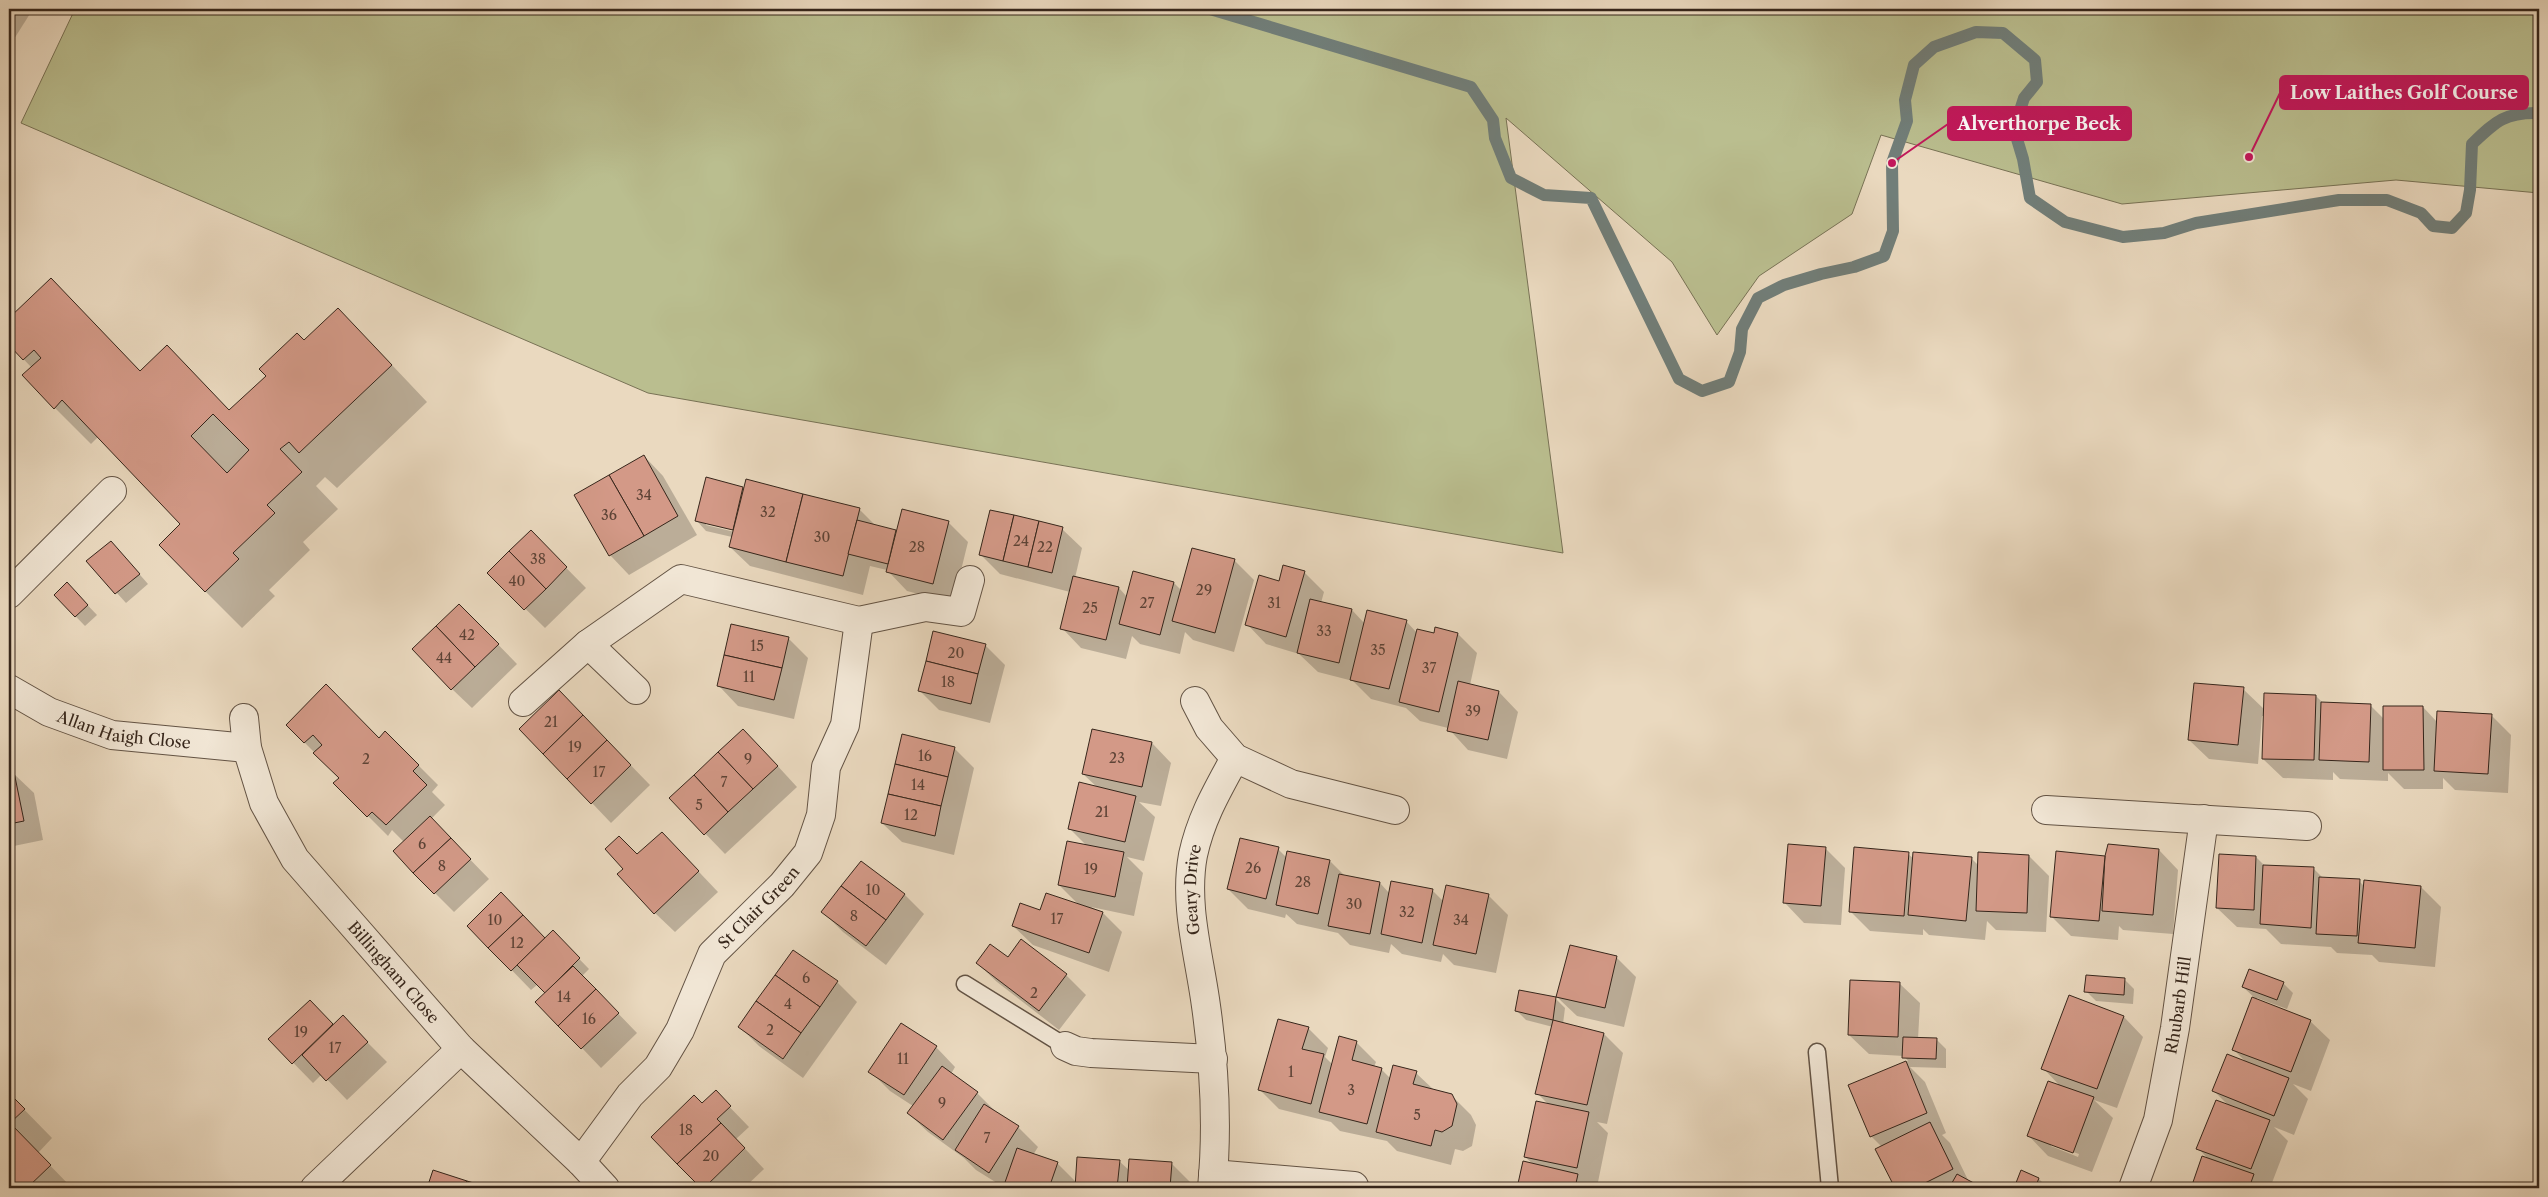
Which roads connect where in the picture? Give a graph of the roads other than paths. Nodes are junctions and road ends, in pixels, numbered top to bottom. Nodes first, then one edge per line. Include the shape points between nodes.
1 (112, 491) dead end
2 (970, 580) dead end
3 (9, 594) edge
4 (859, 621) junction
5 (588, 644) junction
6 (9, 689) edge
7 (636, 690) dead end
8 (1195, 701) dead end
9 (523, 702) dead end
10 (244, 718) dead end
11 (247, 748) junction
12 (1235, 758) junction
13 (1395, 810) dead end
14 (2046, 810) dead end
15 (2204, 819) junction
16 (2306, 826) dead end
17 (965, 984) dead end
18 (1065, 1046) joint
19 (461, 1049) junction
20 (1817, 1052) dead end
21 (1213, 1060) junction
22 (581, 1162) junction
23 (1212, 1181) edge
24 (1354, 1186) dead end
25 (315, 1188) edge
26 (605, 1188) edge
27 (1830, 1188) edge
28 (2133, 1188) edge

1 - 3 street
2 - 4 street via 961,612 925,607
4 - 5 street via 681,580
4 - 22 street, St Clair Green via 845,725 826,768 821,815 808,853 782,884 712,954 680,1030 658,1067 630,1096
5 - 7 street
5 - 9 street
6 - 11 street, Allan Haigh Close via 49,712 112,735
8 - 12 street via 1209,728
10 - 11 street, Billingham Close
11 - 19 street, Billingham Close via 264,802 295,859
12 - 13 street via 1291,784
12 - 21 street, Geary Drive via 1202,820 1193,857 1192,933
14 - 15 street
15 - 16 street
15 - 28 street, Rhubarb Hill via 2175,1028 2158,1120
17 - 18 lane
18 - 21 street via 1091,1053
19 - 22 street, Billingham Close
19 - 25 street
20 - 27 lane
21 - 23 street, Geary Drive
22 - 26 street, Billingham Close
23 - 24 street

